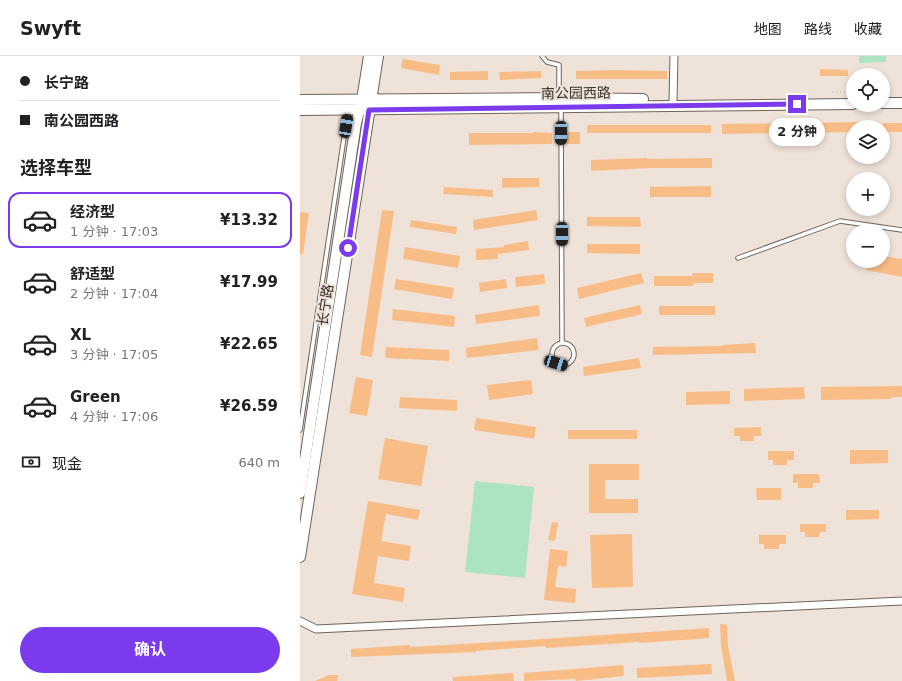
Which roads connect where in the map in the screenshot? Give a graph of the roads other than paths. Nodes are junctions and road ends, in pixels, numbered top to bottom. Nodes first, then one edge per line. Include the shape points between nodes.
1 (369, 56) edge
2 (378, 56) edge
3 (542, 56) edge
4 (674, 56) edge
5 (846, 95) edge
6 (902, 97) edge
7 (890, 98) edge
8 (300, 100) edge
9 (673, 100) junction
10 (560, 102) junction
11 (890, 103) edge
12 (902, 103) edge
13 (846, 104) edge
14 (365, 105) junction
15 (300, 110) edge
16 (348, 110) junction
17 (902, 230) edge
18 (738, 258) dead end
19 (562, 342) junction
20 (300, 430) edge
21 (300, 493) edge
22 (300, 557) edge
23 (902, 601) edge
24 (300, 621) edge

1 - 14 main road, 长宁路
2 - 14 main road, 长宁路
3 - 10 lane via 547,62 559,66
4 - 9 street
5 - 9 main road, 南公园西路
6 - 7 main road
8 - 14 main road, 南公园西路
9 - 10 main road, 南公园西路
10 - 13 main road, 南公园西路
10 - 14 main road, 南公园西路
10 - 19 lane
11 - 12 main road
14 - 16 main road, 南公园西路
14 - 21 main road, 长宁路 via 355,130
14 - 22 main road, 长宁路
15 - 16 main road, 南公园西路
16 - 20 lane
17 - 18 lane via 840,221
19 - 19 lane via 554,347 552,355 556,363 564,365 572,361 575,353 571,345
23 - 24 street via 316,629

